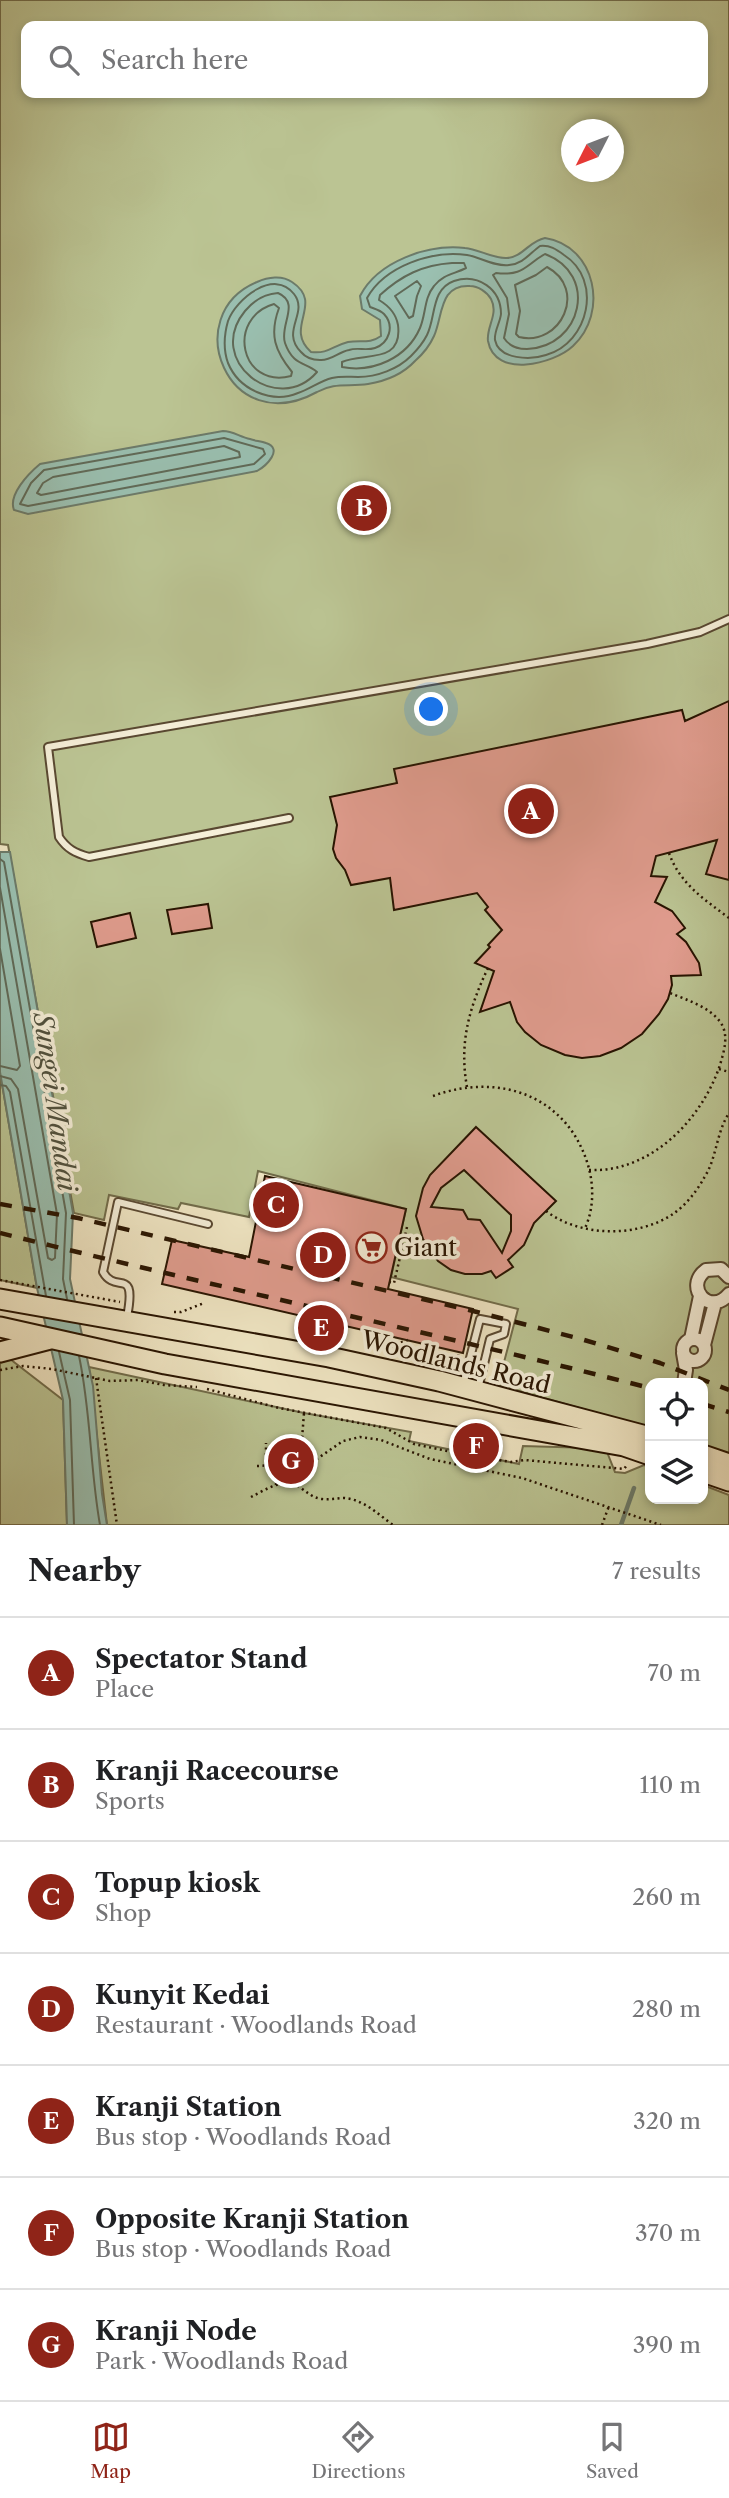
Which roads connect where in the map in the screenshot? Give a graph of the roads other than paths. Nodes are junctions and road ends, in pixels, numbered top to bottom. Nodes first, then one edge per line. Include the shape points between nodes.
1 (729, 620) edge
2 (289, 818) dead end
3 (208, 1224) dead end
4 (728, 1272) edge
5 (700, 1296) junction
6 (0, 1299) edge
7 (723, 1300) edge
8 (128, 1313) junction
9 (0, 1326) edge
10 (155, 1328) junction
11 (54, 1338) junction
12 (691, 1339) junction
13 (704, 1345) junction
14 (0, 1352) edge
15 (683, 1352) junction
16 (698, 1361) junction
17 (165, 1364) junction
18 (686, 1370) junction
19 (685, 1378) edge
20 (470, 1389) junction
21 (645, 1447) edge
22 (645, 1447) edge
23 (708, 1457) edge
24 (729, 1464) edge
25 (708, 1474) edge
26 (729, 1481) edge

1 - 2 lane via 657,642 48,747 59,837 75,853 89,857
3 - 8 lane via 118,1202 103,1272 128,1286
4 - 5 street via 716,1268 702,1272 697,1281
5 - 7 street
5 - 12 street
6 - 8 main road, Woodlands Road
7 - 13 street
8 - 10 main road, Woodlands Road
9 - 11 main road, Woodlands Road
10 - 17 main road via 142,1345
10 - 20 main road, Woodlands Road via 329,1357
11 - 14 main road
11 - 17 main road, Woodlands Road
12 - 13 street
12 - 15 street
13 - 16 street via 704,1356
15 - 16 street via 687,1359
15 - 18 street
16 - 18 street
17 - 21 main road, Woodlands Road
18 - 19 street
20 - 20 lane via 480,1319 506,1324 505,1334 490,1339
20 - 22 main road, Woodlands Road
23 - 24 main road
25 - 26 main road

